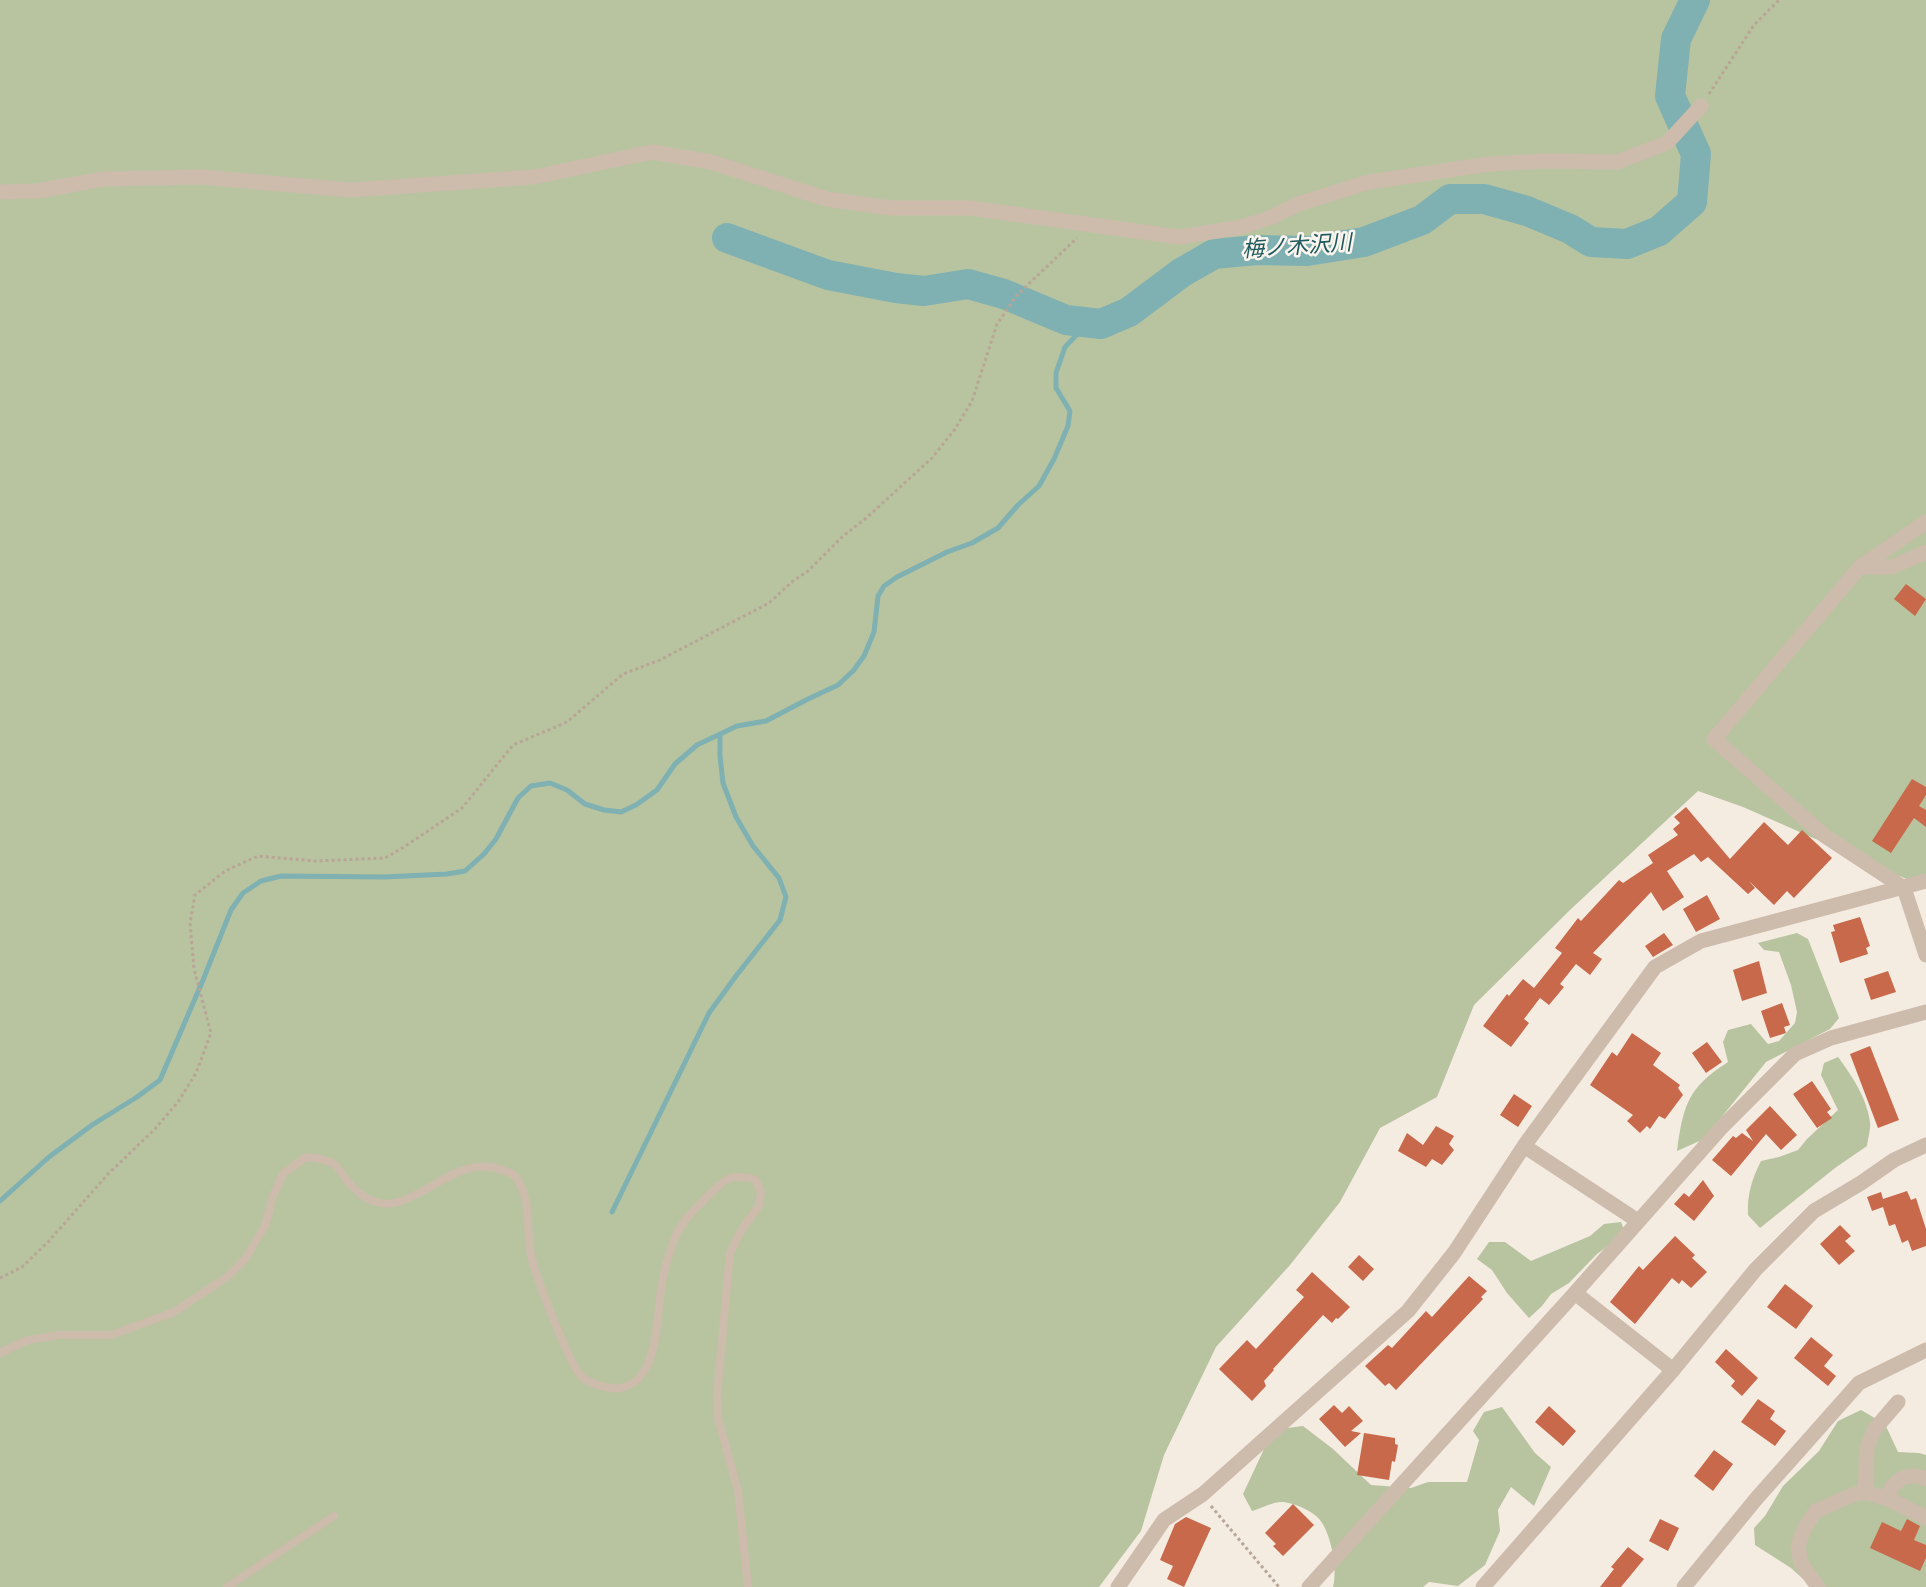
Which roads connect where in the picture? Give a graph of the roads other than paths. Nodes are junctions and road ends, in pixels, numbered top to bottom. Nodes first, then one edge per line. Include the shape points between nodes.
1 (1701, 106) road end
2 (0, 192) edge
3 (1926, 522) edge
4 (1926, 552) edge
5 (1860, 567) junction
6 (1926, 882) edge
7 (1904, 888) junction
8 (1926, 955) edge
9 (1926, 1012) edge
10 (1926, 1144) edge
11 (1524, 1146) junction
12 (1638, 1221) junction
13 (1575, 1293) junction
14 (1926, 1350) edge
15 (0, 1353) edge
16 (1673, 1370) junction
17 (1898, 1402) dead end
18 (1926, 1479) edge
19 (1865, 1492) junction
20 (1887, 1499) junction
21 (334, 1516) dead end
22 (1926, 1516) edge
23 (227, 1587) edge
24 (748, 1587) edge
25 (1118, 1587) edge
26 (1310, 1587) edge
27 (1483, 1587) edge
28 (1684, 1587) edge
29 (1818, 1587) edge

1 - 2 street via 1667,143 1617,162 1547,160 1489,164 1369,182 1242,227 1179,237 970,208 891,208 827,199 711,162 652,152 534,177 350,190 201,177 103,179 37,191
3 - 5 street
4 - 5 street via 1892,567
5 - 7 street via 1714,739 1825,836
6 - 7 street
7 - 8 street
7 - 11 street via 1701,941 1655,967
9 - 12 street via 1831,1038 1795,1054 1721,1128
10 - 16 street via 1814,1211 1756,1269
11 - 12 street
11 - 25 street via 1454,1253 1408,1311 1203,1494 1164,1520
12 - 13 street
13 - 16 street
13 - 26 street
14 - 28 street via 1859,1383
15 - 24 lane via 38,1338 111,1335 174,1312 227,1277 245,1259 265,1226 283,1174 306,1157 335,1165 350,1185 379,1203 396,1203 469,1167 492,1166 513,1174 522,1189 531,1256 554,1320 581,1376 598,1386 618,1388 632,1384 644,1374 654,1347 661,1288 678,1232 724,1179 741,1175 756,1180 761,1192 759,1206 730,1253 717,1396 718,1418 738,1491
16 - 27 street
17 - 19 street via 1874,1430 1867,1448
18 - 20 street via 1916,1475 1905,1477 1897,1482
19 - 20 street
19 - 29 street via 1816,1512 1804,1527 1798,1546 1801,1563
20 - 22 street
21 - 23 lane

